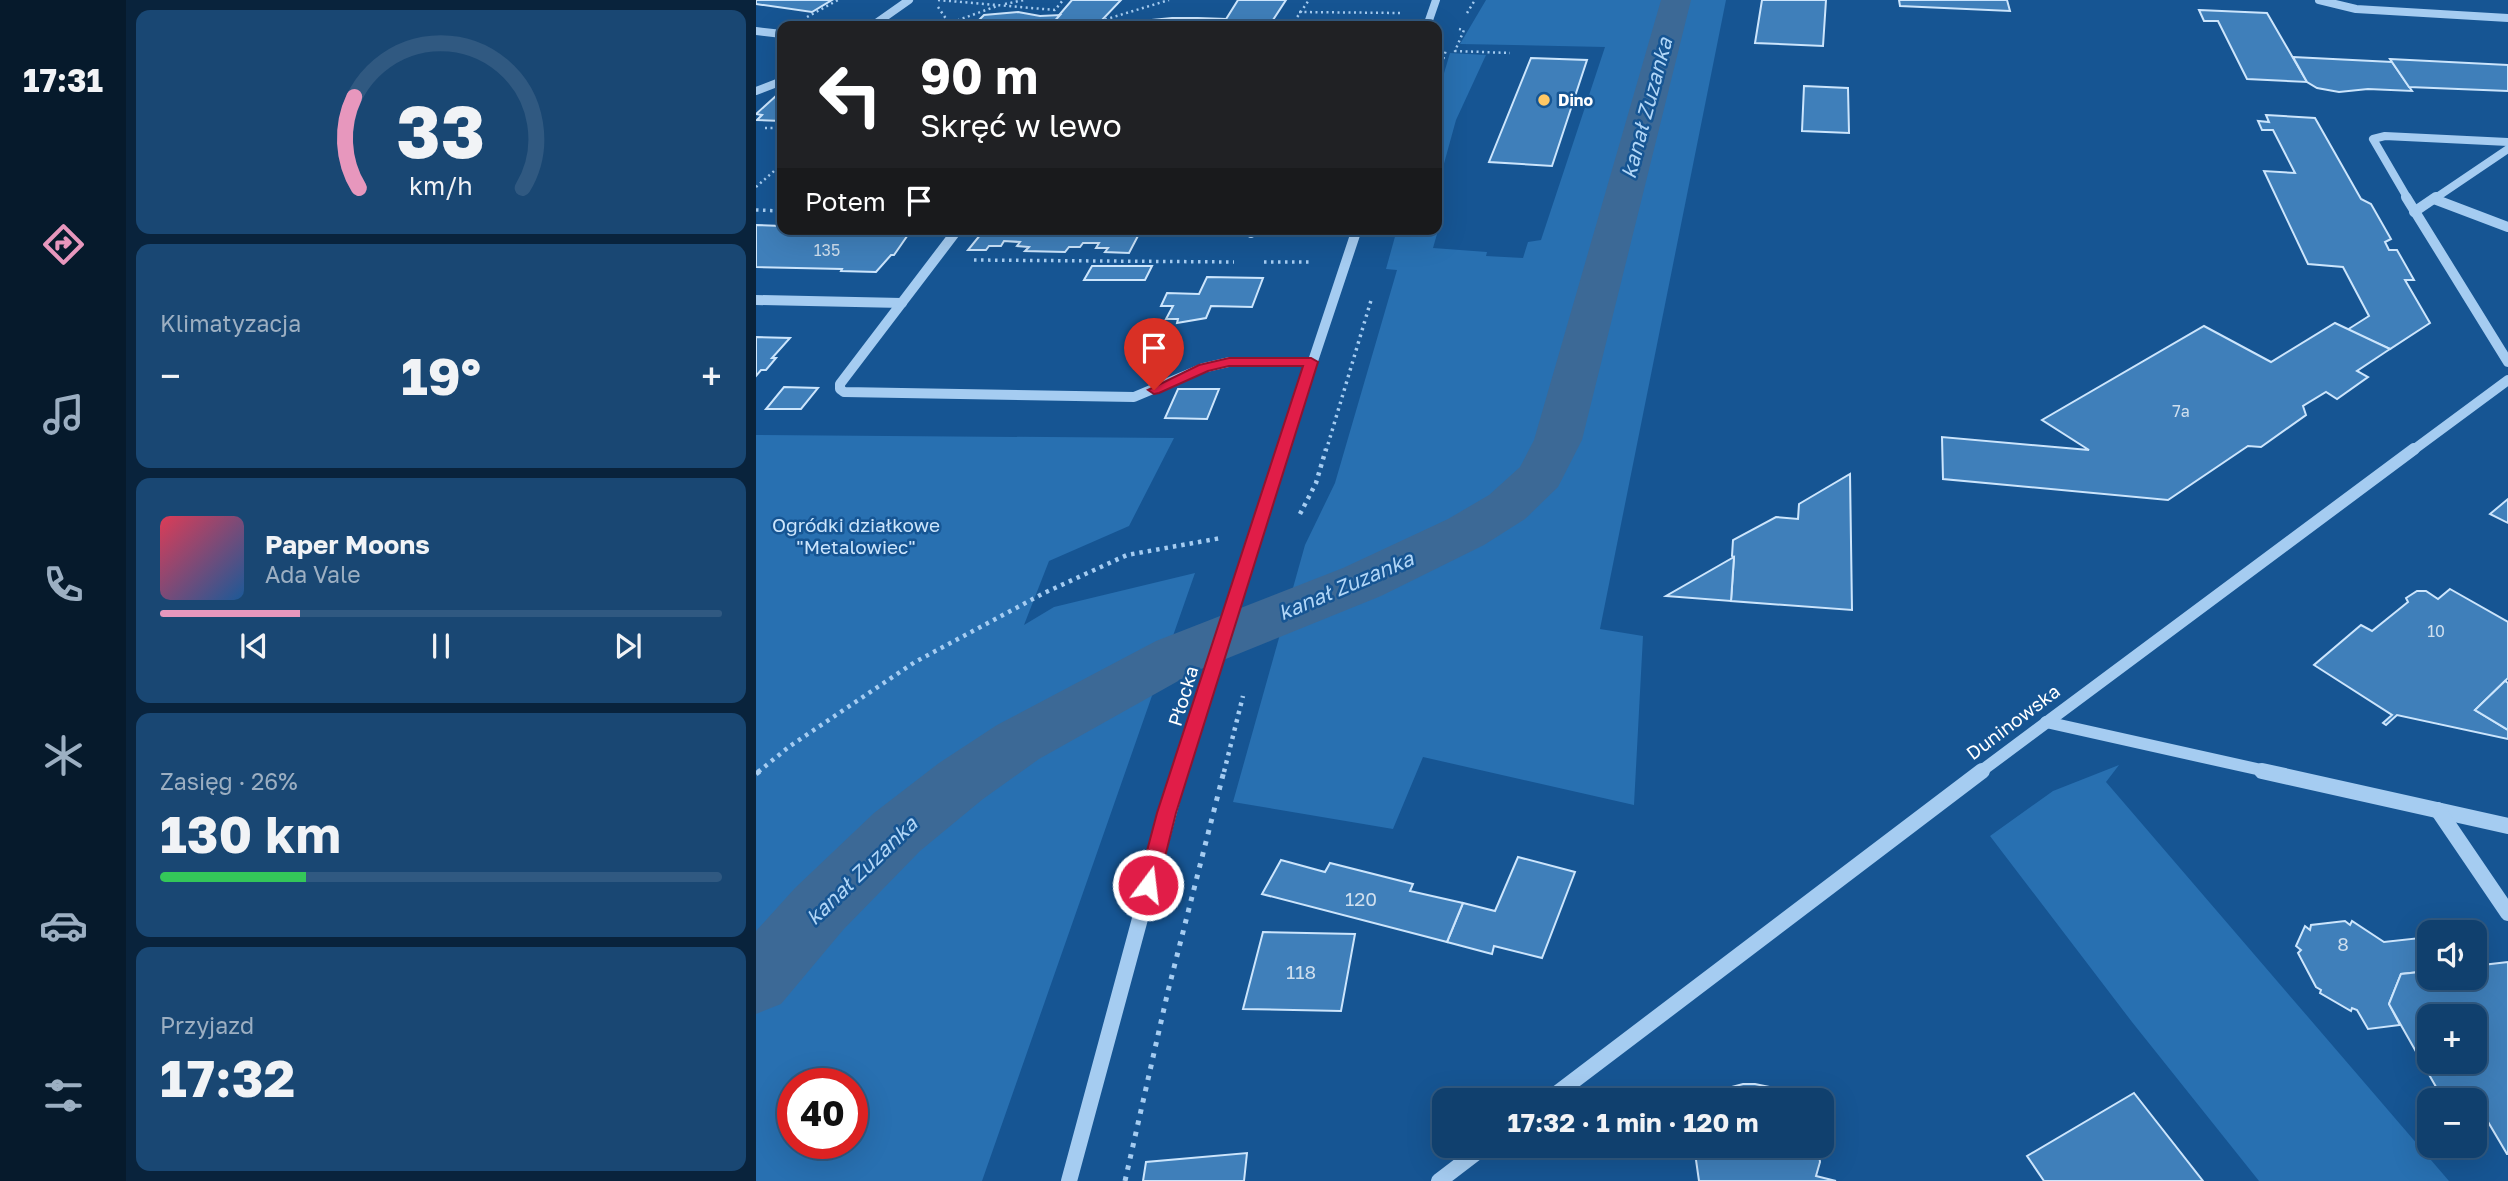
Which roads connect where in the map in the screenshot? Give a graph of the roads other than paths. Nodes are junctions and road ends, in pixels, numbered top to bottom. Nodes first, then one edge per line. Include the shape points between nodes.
1 (909, 0) edge
2 (1436, 0) edge
3 (2319, 0) edge
4 (2508, 19) edge
5 (879, 21) edge
6 (1429, 21) edge
7 (756, 30) edge
8 (777, 33) edge
9 (777, 83) edge
10 (756, 91) edge
11 (2508, 142) edge
12 (2506, 152) edge
13 (2434, 199) junction
14 (2414, 212) junction
15 (2508, 227) edge
16 (953, 235) edge
17 (1355, 235) edge
18 (756, 300) edge
19 (902, 303) junction
20 (1311, 362) junction
21 (2508, 362) edge
22 (2508, 380) edge
23 (2046, 722) junction
24 (2438, 810) junction
25 (2508, 826) edge
26 (2508, 913) edge
27 (1564, 1088) edge
28 (1469, 1158) edge
29 (1069, 1181) edge
30 (1439, 1181) edge

1 - 5 street
2 - 6 street
3 - 4 street via 2356,9
7 - 8 street
9 - 10 street
11 - 14 street via 2373,139
12 - 13 street
13 - 14 street
13 - 15 street
14 - 21 street
16 - 19 street
17 - 20 street, Płocka
18 - 19 street
19 - 20 street via 840,384 844,392 1134,397 1229,362
20 - 29 street, Płocka via 1167,813
22 - 23 street, Duninowska
23 - 24 street
23 - 27 street, Duninowska
24 - 25 street
24 - 26 street
28 - 30 street

